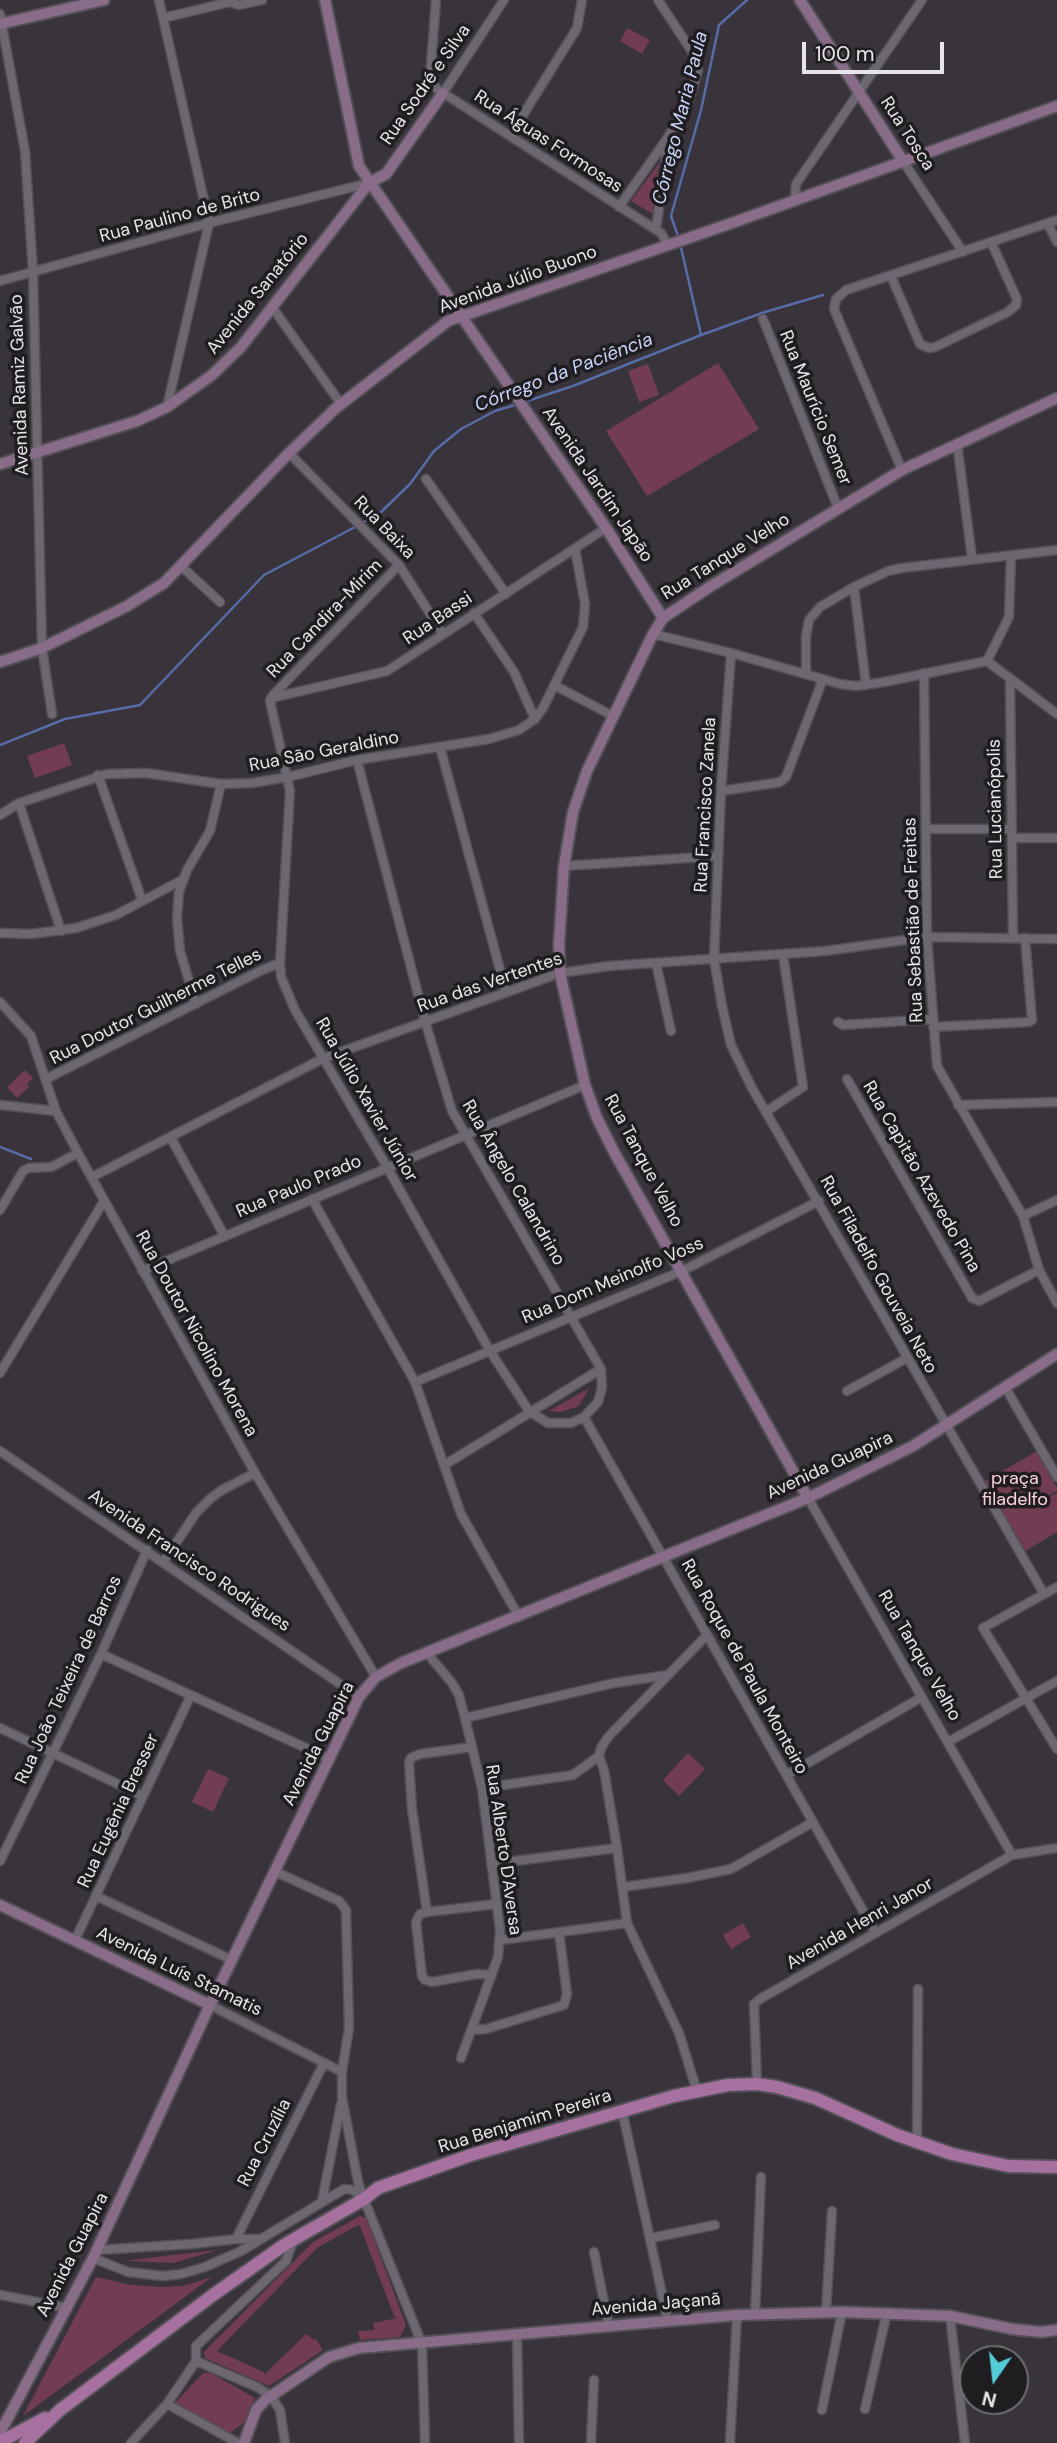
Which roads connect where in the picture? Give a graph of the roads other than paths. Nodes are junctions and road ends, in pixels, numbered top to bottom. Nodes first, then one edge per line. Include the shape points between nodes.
1 (104, 0) edge
2 (159, 0) edge
3 (262, 0) edge
4 (325, 0) edge
5 (436, 0) edge
6 (504, 0) edge
7 (582, 0) edge
8 (658, 0) edge
9 (800, 0) edge
10 (922, 0) edge
11 (163, 19) junction
12 (1, 21) edge
13 (859, 92) junction
14 (443, 93) junction
15 (1057, 106) edge
16 (510, 136) junction
17 (664, 143) junction
18 (903, 161) junction
19 (369, 183) junction
20 (349, 188) junction
21 (357, 199) junction
22 (795, 200) junction
23 (620, 207) junction
24 (1057, 220) edge
25 (209, 223) junction
26 (1048, 224) junction
27 (656, 229) junction
28 (675, 242) junction
29 (991, 242) junction
30 (1057, 242) edge
31 (963, 252) junction
32 (33, 272) junction
33 (891, 276) junction
34 (0, 281) edge
35 (272, 307) junction
36 (462, 316) junction
37 (763, 318) dead end
38 (1057, 398) edge
39 (341, 404) junction
40 (167, 407) junction
41 (957, 443) junction
42 (38, 452) junction
43 (289, 453) junction
44 (0, 464) edge
45 (902, 470) junction
46 (426, 478) dead end
47 (838, 508) junction
48 (606, 528) junction
49 (575, 549) junction
50 (1057, 550) edge
51 (1011, 555) junction
52 (972, 558) junction
53 (399, 565) junction
54 (181, 566) junction
55 (854, 587) junction
56 (506, 594) junction
57 (220, 602) dead end
58 (474, 613) junction
59 (663, 618) junction
60 (443, 634) junction
61 (653, 634) junction
62 (42, 648) junction
63 (731, 653) junction
64 (987, 661) junction
65 (0, 662) edge
66 (924, 673) junction
67 (806, 674) junction
68 (823, 680) junction
69 (1010, 680) junction
70 (554, 685) junction
71 (866, 685) junction
72 (273, 696) junction
73 (52, 714) dead end
74 (1057, 714) edge
75 (613, 716) junction
76 (535, 719) junction
77 (440, 747) junction
78 (356, 760) junction
79 (98, 775) junction
80 (288, 777) junction
81 (221, 784) junction
82 (721, 791) junction
83 (19, 803) junction
84 (0, 816) edge
85 (927, 829) junction
86 (1012, 834) junction
87 (1057, 838) edge
88 (718, 856) junction
89 (564, 866) junction
90 (182, 880) junction
91 (142, 900) junction
92 (61, 931) junction
93 (0, 933) edge
94 (927, 937) junction
95 (1013, 938) junction
96 (1025, 938) junction
97 (1057, 939) edge
98 (783, 955) junction
99 (715, 959) junction
100 (656, 963) junction
101 (280, 964) junction
102 (560, 973) junction
103 (506, 992) junction
104 (0, 1002) edge
105 (196, 1004) junction
106 (425, 1021) junction
107 (838, 1022) dead end
108 (933, 1023) junction
109 (671, 1031) dead end
110 (324, 1058) junction
111 (46, 1079) junction
112 (847, 1079) dead end
113 (585, 1085) junction
114 (1057, 1101) edge
115 (0, 1104) edge
116 (958, 1105) junction
117 (56, 1111) junction
118 (767, 1111) junction
119 (465, 1135) junction
120 (171, 1138) junction
121 (78, 1153) junction
122 (387, 1167) junction
123 (92, 1177) junction
124 (312, 1199) junction
125 (1057, 1200) edge
126 (104, 1201) junction
127 (819, 1201) junction
128 (0, 1210) edge
129 (1023, 1216) junction
130 (224, 1235) junction
131 (1039, 1270) junction
132 (142, 1271) junction
133 (682, 1271) junction
134 (1057, 1303) edge
135 (571, 1317) junction
136 (490, 1351) junction
137 (1057, 1354) edge
138 (907, 1358) junction
139 (601, 1369) junction
140 (0, 1373) edge
141 (415, 1382) junction
142 (1006, 1387) junction
143 (847, 1391) dead end
144 (529, 1411) junction
145 (584, 1417) junction
146 (945, 1427) junction
147 (1, 1453) edge
148 (446, 1464) junction
149 (255, 1473) junction
150 (1057, 1477) edge
151 (808, 1498) junction
152 (147, 1550) junction
153 (664, 1556) junction
154 (164, 1561) junction
155 (1057, 1587) edge
156 (1044, 1594) junction
157 (519, 1617) junction
158 (707, 1635) junction
159 (427, 1653) junction
160 (101, 1654) junction
161 (668, 1675) junction
162 (376, 1676) junction
163 (1057, 1681) edge
164 (191, 1695) junction
165 (359, 1697) junction
166 (922, 1697) junction
167 (1025, 1699) junction
168 (465, 1718) junction
169 (0, 1728) edge
170 (948, 1742) junction
171 (472, 1747) junction
172 (1057, 1749) edge
173 (51, 1754) junction
174 (599, 1756) junction
175 (330, 1759) junction
176 (787, 1774) junction
177 (482, 1788) junction
178 (143, 1796) junction
179 (813, 1822) junction
180 (1057, 1848) edge
181 (617, 1849) junction
182 (1012, 1854) junction
183 (0, 1861) edge
184 (491, 1864) junction
185 (274, 1871) junction
186 (623, 1887) junction
187 (96, 1896) junction
188 (497, 1904) junction
189 (0, 1905) edge
190 (428, 1912) junction
191 (627, 1923) junction
192 (559, 1932) junction
193 (875, 1933) junction
194 (75, 1940) junction
195 (500, 1940) junction
196 (232, 1960) junction
197 (492, 1975) junction
198 (918, 1989) dead end
199 (210, 2005) junction
200 (472, 2030) junction
201 (461, 2058) dead end
202 (324, 2063) junction
203 (342, 2072) junction
204 (757, 2084) junction
205 (697, 2091) junction
206 (342, 2097) junction
207 (622, 2110) junction
208 (917, 2142) junction
209 (1057, 2167) edge
210 (761, 2178) dead end
211 (364, 2199) junction
212 (322, 2201) junction
213 (832, 2211) dead end
214 (715, 2225) dead end
215 (651, 2238) junction
216 (236, 2239) junction
217 (264, 2239) junction
218 (294, 2239) junction
219 (594, 2252) dead end
220 (95, 2254) junction
221 (0, 2295) edge
222 (68, 2308) junction
223 (826, 2312) junction
224 (842, 2312) junction
225 (887, 2312) junction
226 (737, 2315) junction
227 (755, 2315) junction
228 (950, 2316) junction
229 (668, 2322) junction
230 (609, 2327) junction
231 (1057, 2330) edge
232 (517, 2336) junction
233 (422, 2344) junction
234 (195, 2361) junction
235 (594, 2381) dead end
236 (271, 2396) junction
237 (167, 2404) junction
238 (865, 2409) dead end
239 (60, 2410) junction
240 (822, 2410) dead end
241 (0, 2433) edge
242 (0, 2442) edge
243 (25, 2443) edge
244 (131, 2443) edge
245 (238, 2443) edge
246 (244, 2443) edge
247 (285, 2443) edge
248 (425, 2443) edge
249 (520, 2443) edge
250 (591, 2443) edge
251 (730, 2443) edge
252 (965, 2443) edge

1 - 12 street
2 - 11 street
3 - 11 street via 239,5 230,2
4 - 19 street, Avenida Jardim Japão via 359,166
5 - 14 street via 430,78
6 - 14 street, Rua Sodré e Silva
7 - 16 street via 577,29
8 - 17 street via 691,50 698,70 692,94
9 - 13 street, Rua Tosca
10 - 13 street
11 - 25 street
12 - 32 street, Avenida Ramiz Galvão via 23,131
13 - 18 street, Rua Tosca
13 - 22 street via 796,184
14 - 16 street, Rua Águas Formosas
14 - 19 street, Rua Sodré e Silva via 386,174
15 - 18 street, Avenida Júlio Buono
16 - 23 street, Rua Águas Formosas
17 - 23 street
17 - 27 street
18 - 22 street, Avenida Júlio Buono
18 - 31 street, Rua Tosca
19 - 20 street, Rua Paulino de Brito
19 - 21 street, Avenida Sanatório
19 - 36 street, Avenida Jardim Japão
20 - 21 street
20 - 25 street, Rua Paulino de Brito
21 - 35 street, Avenida Sanatório
22 - 28 street, Avenida Júlio Buono
23 - 27 street, Rua Águas Formosas
24 - 26 street
25 - 32 street, Rua Paulino de Brito
25 - 40 street
26 - 29 street
26 - 30 street
27 - 28 street, Rua Águas Formosas
28 - 36 street, Avenida Júlio Buono
29 - 31 street
29 - 33 street via 1016,305 935,347 920,344
31 - 33 street
32 - 34 street, Rua Paulino de Brito
32 - 42 street, Avenida Ramiz Galvão
33 - 45 street via 839,294 834,309
35 - 39 street
35 - 40 street, Avenida Sanatório via 228,361
36 - 39 street, Avenida Júlio Buono via 430,334
36 - 48 street, Avenida Jardim Japão
37 - 47 street, Rua Maurício Semer
38 - 41 street, Rua Tanque Velho
39 - 43 street, Avenida Júlio Buono
40 - 42 street, Avenida Sanatório via 133,423
41 - 45 street, Rua Tanque Velho
41 - 52 street
42 - 44 street, Avenida Sanatório
42 - 62 street, Avenida Ramiz Galvão
43 - 53 street, Rua Baixa
43 - 54 street, Avenida Júlio Buono
45 - 47 street, Rua Tanque Velho
46 - 56 street
47 - 59 street, Rua Tanque Velho
48 - 49 street, Rua Bassi
48 - 59 street, Avenida Jardim Japão
49 - 56 street, Rua Bassi
49 - 70 street via 585,616
50 - 51 street
51 - 52 street
51 - 64 street via 1009,617
52 - 55 street via 888,571
53 - 60 street, Rua Baixa
53 - 72 street, Rua Candira-Mirim
54 - 57 street
54 - 62 street, Avenida Júlio Buono via 143,598
55 - 67 street via 820,607 809,620
55 - 71 street
56 - 58 street, Rua Bassi
58 - 60 street, Rua Bassi
58 - 76 street via 513,672
59 - 61 street, Rua Tanque Velho
60 - 72 street, Rua Bassi via 387,671
61 - 63 street
61 - 75 street, Rua Tanque Velho
62 - 65 street, Avenida Júlio Buono
62 - 73 street, Avenida Ramiz Galvão
63 - 67 street
63 - 82 street, Rua Francisco Zanela
64 - 66 street
64 - 69 street
66 - 71 street
66 - 85 street, Rua Sebastião de Freitas
67 - 68 street
68 - 71 street
68 - 82 street via 786,777 780,782
69 - 74 street
69 - 86 street, Rua Lucianópolis
70 - 75 street
70 - 76 street
72 - 80 street, Rua Júlio Xavier Júnior via 270,706
75 - 89 street, Rua Tanque Velho via 580,788
76 - 77 street, Rua São Geraldino via 505,736
77 - 78 street, Rua São Geraldino
77 - 103 street
78 - 80 street, Rua São Geraldino
78 - 106 street, Rua Ângelo Calandrino
79 - 81 street, Rua São Geraldino via 146,773
79 - 83 street, Rua São Geraldino
79 - 91 street
80 - 81 street, Rua São Geraldino
80 - 101 street, Rua Júlio Xavier Júnior
81 - 90 street via 210,831
82 - 88 street, Rua Francisco Zanela
83 - 84 street, Rua São Geraldino
83 - 92 street
85 - 86 street
85 - 94 street, Rua Sebastião de Freitas
86 - 87 street
86 - 95 street, Rua Lucianópolis
88 - 89 street
88 - 99 street, Rua Francisco Zanela
89 - 102 street, Rua Tanque Velho
90 - 91 street
90 - 105 street via 177,934
91 - 92 street via 96,922
92 - 93 street
94 - 95 street, Rua das Vertentes
94 - 98 street, Rua das Vertentes
94 - 108 street, Rua Sebastião de Freitas
95 - 96 street, Rua das Vertentes
96 - 97 street, Rua das Vertentes
96 - 108 street via 1032,1020
98 - 99 street, Rua das Vertentes
98 - 118 street via 803,1087
99 - 100 street, Rua das Vertentes
99 - 118 street, Rua Filadelfo Gouveia Neto via 731,1045
100 - 102 street, Rua das Vertentes
100 - 109 street
101 - 105 street, Rua Doutor Guilherme Telles
101 - 110 street, Rua Júlio Xavier Júnior via 284,988
102 - 103 street, Rua das Vertentes
102 - 113 street, Rua Tanque Velho
103 - 106 street, Rua das Vertentes
104 - 111 street, Rua Doutor Nicolino Morena via 31,1036
105 - 111 street, Rua Doutor Guilherme Telles
106 - 110 street, Rua das Vertentes
106 - 119 street, Rua Ângelo Calandrino via 447,1099
107 - 108 street
108 - 116 street, Rua Sebastião de Freitas via 937,1066
110 - 120 street, Rua das Vertentes
110 - 122 street, Rua Júlio Xavier Júnior
111 - 117 street, Rua Doutor Nicolino Morena
112 - 131 street, Rua Capitão Azevedo Pina via 972,1298 979,1301
113 - 119 street, Rua Paulo Prado
113 - 133 street, Rua Tanque Velho via 614,1152
114 - 116 street
115 - 117 street
116 - 129 street, Rua Sebastião de Freitas
117 - 121 street, Rua Doutor Nicolino Morena
118 - 127 street, Rua Filadelfo Gouveia Neto
119 - 122 street, Rua Paulo Prado
119 - 135 street, Rua Ângelo Calandrino
120 - 123 street, Rua das Vertentes
120 - 130 street
121 - 123 street, Rua Doutor Nicolino Morena
121 - 128 street via 51,1167 23,1171
122 - 124 street, Rua Paulo Prado
122 - 136 street, Rua Júlio Xavier Júnior
123 - 126 street, Rua Doutor Nicolino Morena
124 - 130 street, Rua Paulo Prado
124 - 141 street
125 - 129 street
126 - 132 street, Rua Doutor Nicolino Morena
126 - 140 street
127 - 133 street, Rua Dom Meinolfo Voss
127 - 138 street, Rua Filadelfo Gouveia Neto
129 - 131 street, Rua Sebastião de Freitas
130 - 132 street, Rua Paulo Prado
131 - 134 street, Rua Sebastião de Freitas
132 - 149 street, Rua Doutor Nicolino Morena
133 - 135 street, Rua Dom Meinolfo Voss
133 - 151 street, Rua Tanque Velho
135 - 136 street, Rua Dom Meinolfo Voss
135 - 139 street, Rua Ângelo Calandrino
136 - 141 street, Rua Dom Meinolfo Voss
136 - 144 street, Rua Júlio Xavier Júnior
137 - 142 street, Avenida Guapira
138 - 143 street
138 - 146 street, Rua Filadelfo Gouveia Neto
139 - 144 street
139 - 145 street via 601,1395
141 - 148 street
142 - 146 street, Avenida Guapira
142 - 150 street
144 - 145 street via 556,1424
144 - 148 street
145 - 153 street, Rua Roque de Paula Monteiro
146 - 151 street, Avenida Guapira
146 - 156 street, Rua Filadelfo Gouveia Neto
147 - 152 street, Avenida Francisco Rodrigues
148 - 157 street via 467,1526
149 - 154 street via 211,1498
149 - 162 street, Rua Doutor Nicolino Morena
151 - 153 street, Avenida Guapira
151 - 166 street, Rua Tanque Velho
152 - 154 street, Avenida Francisco Rodrigues
152 - 160 street, Rua João Teixeira de Barros
153 - 157 street, Avenida Guapira
153 - 158 street, Rua Roque de Paula Monteiro
154 - 165 street, Avenida Francisco Rodrigues
155 - 156 street
156 - 167 street via 983,1628
157 - 159 street, Avenida Guapira
158 - 161 street
158 - 176 street, Rua Roque de Paula Monteiro
159 - 162 street, Avenida Guapira
159 - 168 street, Rua Alberto D'Aversa via 452,1683
160 - 164 street
160 - 173 street, Rua João Teixeira de Barros
161 - 168 street
161 - 174 street via 608,1737
162 - 165 street, Avenida Guapira
163 - 167 street
164 - 175 street
164 - 178 street, Rua Eugênia Bresser
165 - 175 street, Avenida Guapira
166 - 170 street, Rua Tanque Velho
166 - 176 street
167 - 170 street
167 - 172 street
168 - 171 street, Rua Alberto D'Aversa
169 - 173 street
170 - 182 street, Rua Tanque Velho
171 - 177 street, Rua Alberto D'Aversa
171 - 190 street via 420,1754 409,1762
173 - 178 street
173 - 183 street, Rua João Teixeira de Barros
174 - 177 street via 573,1775
174 - 181 street
175 - 185 street, Avenida Guapira
176 - 179 street, Rua Roque de Paula Monteiro
177 - 184 street, Rua Alberto D'Aversa
178 - 187 street, Rua Eugênia Bresser
179 - 186 street via 731,1869
179 - 193 street, Rua Roque de Paula Monteiro
180 - 182 street, Avenida Henri Janor
181 - 184 street
181 - 186 street
182 - 193 street, Avenida Henri Janor
184 - 188 street, Rua Alberto D'Aversa
185 - 196 street, Avenida Guapira
185 - 203 street via 340,1901 346,1910 349,2028
186 - 191 street
187 - 194 street, Rua Eugênia Bresser
187 - 196 street
188 - 190 street
188 - 195 street, Rua Alberto D'Aversa
189 - 194 street, Avenida Luís Stamatis
190 - 197 street via 419,1914 416,1922 425,1980
191 - 192 street
191 - 205 street via 679,2033
192 - 195 street
192 - 200 street via 567,1994 564,2005
193 - 204 street, Avenida Henri Janor via 754,2004
194 - 199 street, Avenida Luís Stamatis
195 - 197 street, Rua Alberto D'Aversa
196 - 199 street, Avenida Guapira
197 - 200 street, Rua Alberto D'Aversa
198 - 208 street
199 - 202 street, Avenida Luís Stamatis
199 - 220 street, Avenida Guapira
200 - 201 street, Rua Alberto D'Aversa
202 - 203 street, Avenida Luís Stamatis
202 - 216 street, Rua Cruzília
203 - 206 street
204 - 205 main road, Rua Benjamim Pereira
204 - 208 main road, Rua Benjamim Pereira via 815,2098
205 - 207 main road, Rua Benjamim Pereira
206 - 211 street
206 - 212 street
207 - 211 main road, Rua Benjamim Pereira via 471,2155 378,2188
207 - 215 street
208 - 209 main road, Rua Benjamim Pereira via 1007,2166
210 - 227 street
211 - 212 street via 344,2189
211 - 218 main road, Rua Benjamim Pereira
211 - 233 street
212 - 217 street
213 - 223 street
214 - 215 street
215 - 229 street
216 - 217 street
216 - 220 street
217 - 220 street via 205,2267 172,2275 128,2272
218 - 234 street via 286,2261 197,2346
218 - 239 main road, Rua Benjamim Pereira
219 - 230 street
220 - 222 street, Avenida Guapira
221 - 222 street
222 - 241 street, Avenida Guapira
223 - 224 street, Avenida Jaçanã
223 - 227 street, Avenida Jaçanã
224 - 225 street, Avenida Jaçanã
224 - 240 street
225 - 228 street, Avenida Jaçanã
225 - 238 street
226 - 227 street, Avenida Jaçanã
226 - 229 street, Avenida Jaçanã
226 - 251 street
228 - 231 street, Avenida Jaçanã via 1012,2329
228 - 252 street
229 - 230 street, Avenida Jaçanã
230 - 232 street, Avenida Jaçanã
232 - 233 street, Avenida Jaçanã
232 - 249 street
233 - 236 street, Avenida Jaçanã via 341,2352
233 - 248 street
234 - 236 street
234 - 237 street
235 - 250 street
236 - 246 street, Avenida Jaçanã via 256,2410
236 - 247 street via 280,2410
237 - 244 street
237 - 245 street
239 - 242 main road, Rua Benjamim Pereira
239 - 243 main road, Rua Benjamim Pereira

